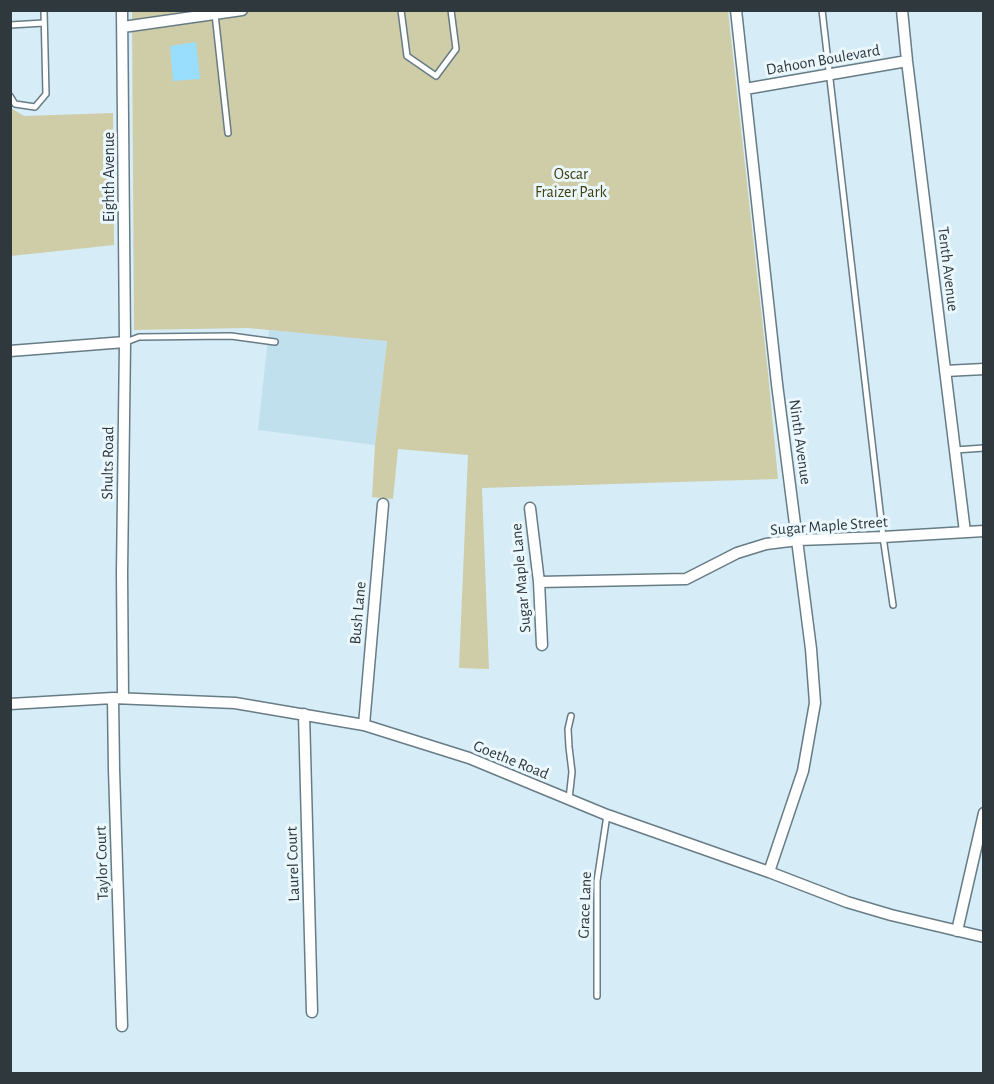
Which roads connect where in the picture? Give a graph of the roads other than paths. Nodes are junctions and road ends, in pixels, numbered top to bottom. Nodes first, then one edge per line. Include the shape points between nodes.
1 (44, 10) edge
2 (122, 10) edge
3 (242, 10) edge
4 (401, 10) edge
5 (451, 10) edge
6 (736, 10) edge
7 (822, 10) edge
8 (902, 10) edge
9 (215, 14) junction
10 (44, 24) junction
11 (10, 26) edge
12 (123, 27) junction
13 (907, 61) junction
14 (830, 74) junction
15 (745, 89) junction
16 (10, 96) edge
17 (228, 133) dead end
18 (125, 342) junction
19 (275, 342) dead end
20 (10, 351) edge
21 (984, 369) edge
22 (945, 371) junction
23 (984, 448) edge
24 (954, 450) junction
25 (383, 504) dead end
26 (530, 508) dead end
27 (984, 531) edge
28 (965, 532) junction
29 (883, 537) junction
30 (798, 540) junction
31 (539, 582) junction
32 (893, 605) dead end
33 (542, 645) dead end
34 (118, 698) junction
35 (10, 704) edge
36 (304, 714) junction
37 (571, 716) dead end
38 (364, 725) junction
39 (570, 799) junction
40 (984, 813) edge
41 (607, 815) junction
42 (769, 872) junction
43 (957, 931) junction
44 (984, 937) edge
45 (597, 996) dead end
46 (312, 1012) dead end
47 (122, 1026) dead end

1 - 10 lane
2 - 12 street, Eighth Avenue
3 - 9 street
4 - 5 lane via 407,56 436,75 456,49
6 - 15 street, Ninth Avenue
7 - 14 lane
8 - 13 street, Tenth Avenue
9 - 12 street
9 - 17 lane
10 - 11 lane
10 - 16 lane via 46,94 35,106 15,104
12 - 18 street, Eighth Avenue
13 - 14 street, Dahoon Boulevard
13 - 22 street, Tenth Avenue
14 - 15 street, Dahoon Boulevard
14 - 29 lane
15 - 30 street, Ninth Avenue
18 - 19 lane via 139,337 220,336
18 - 20 street
18 - 34 street, Shults Road
21 - 22 street
22 - 24 street, Tenth Avenue
23 - 24 lane
24 - 28 street, Tenth Avenue
25 - 38 street, Bush Lane
26 - 31 street, Sugar Maple Lane
27 - 28 street, Sugar Maple Street
28 - 29 street, Sugar Maple Street
29 - 30 street, Sugar Maple Street
29 - 32 lane
30 - 31 street, Sugar Maple Street via 737,553 686,579
30 - 42 street, Ninth Avenue via 815,703 803,771
31 - 33 street, Sugar Maple Lane
34 - 35 street, Goethe Road
34 - 36 street, Goethe Road via 235,703
34 - 47 street, Taylor Court via 114,769
36 - 38 street, Goethe Road
36 - 46 street, Laurel Court
37 - 39 lane
38 - 39 street, Goethe Road via 469,758
39 - 41 street, Goethe Road
40 - 43 street
41 - 42 street, Goethe Road
41 - 45 lane, Grace Lane via 597,881
42 - 43 street, Goethe Road via 847,902
43 - 44 street, Goethe Road

